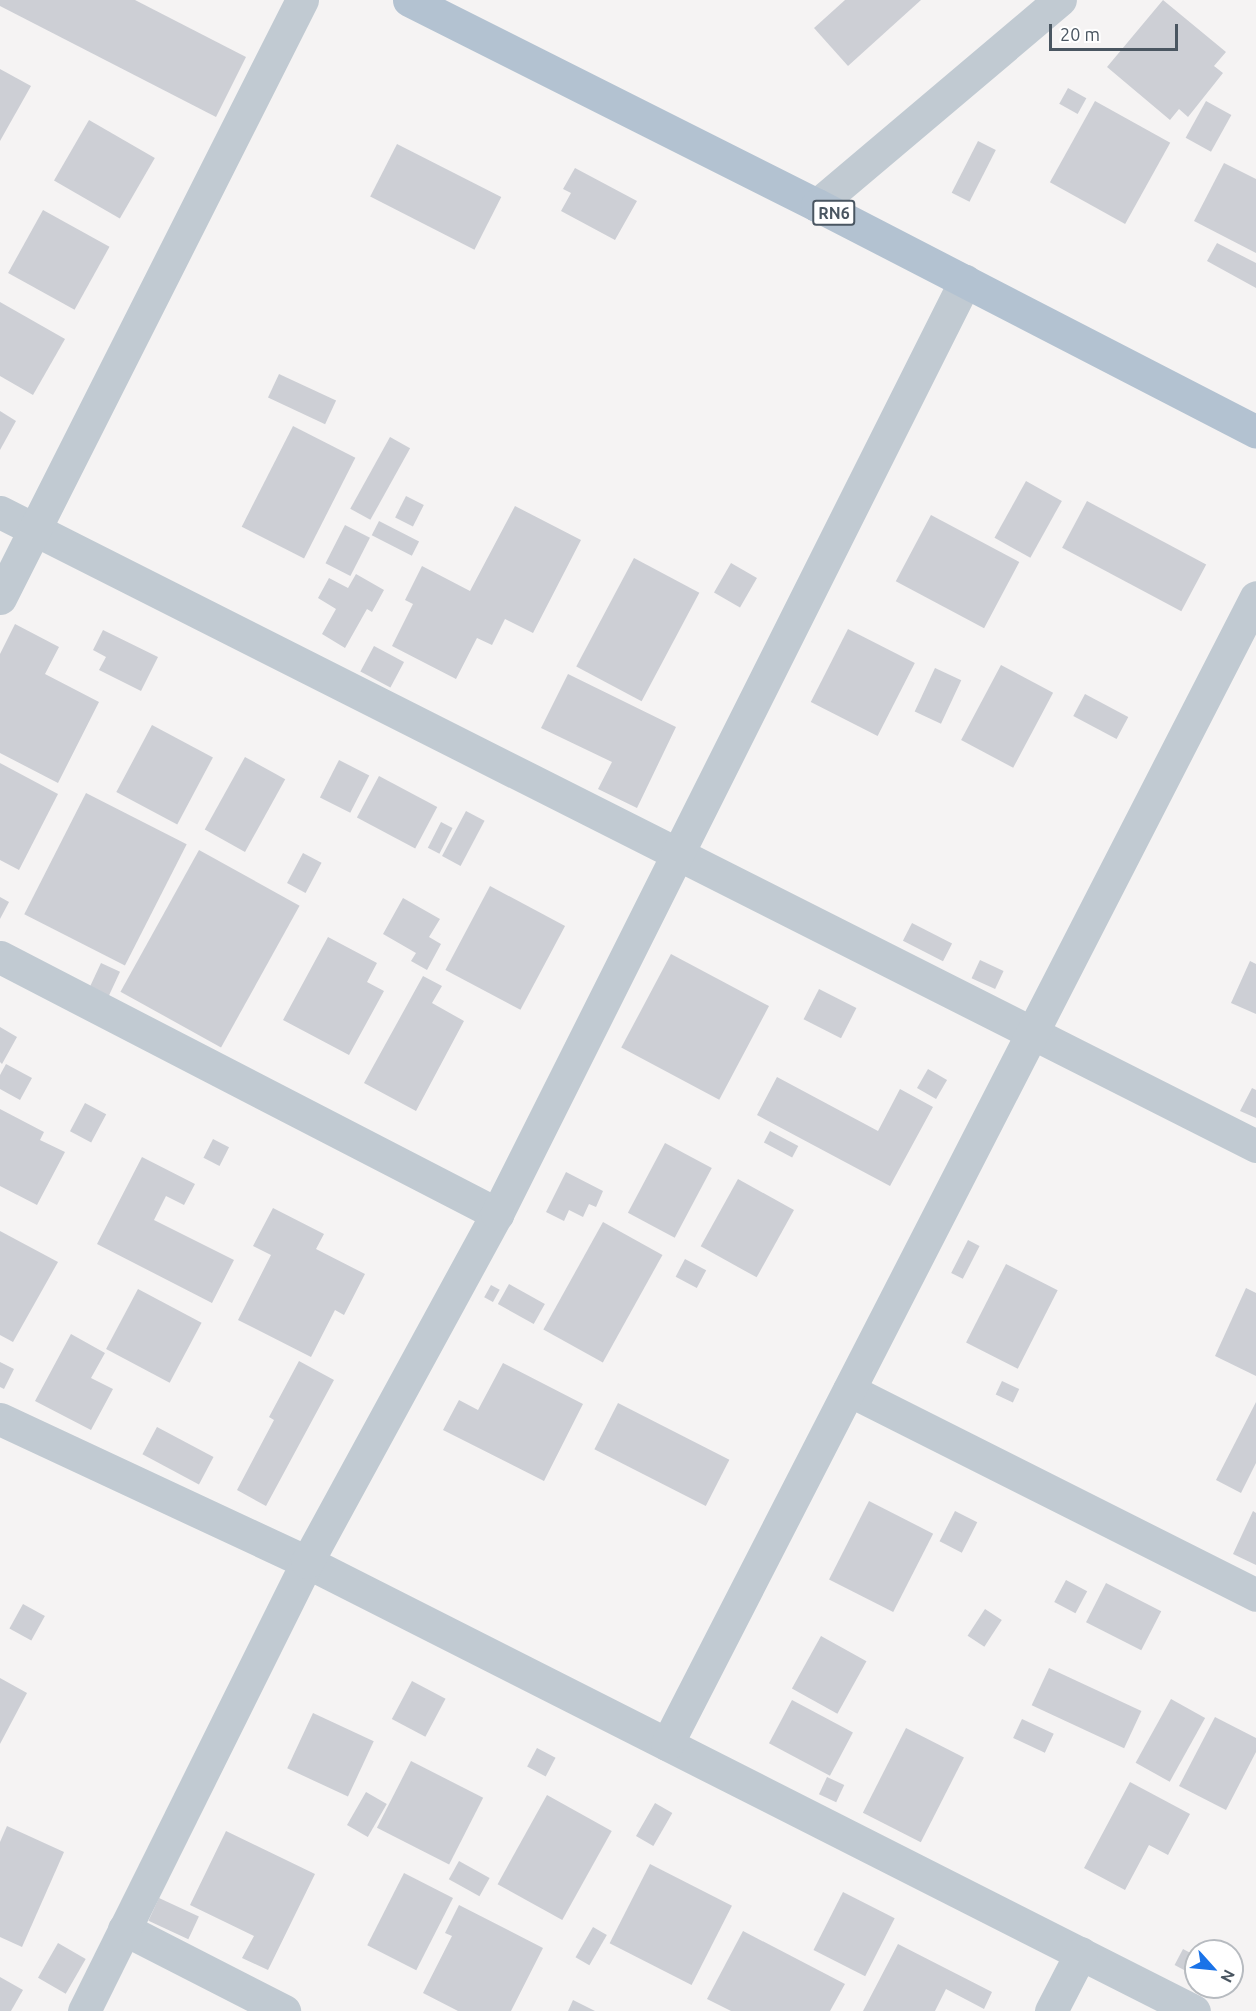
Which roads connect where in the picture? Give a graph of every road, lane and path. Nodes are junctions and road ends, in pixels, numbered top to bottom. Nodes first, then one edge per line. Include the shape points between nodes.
1 (302, 0) edge
2 (409, 0) edge
3 (1060, 0) edge
4 (817, 205) junction
5 (965, 281) junction
6 (1256, 432) edge
7 (0, 512) edge
8 (34, 530) junction
9 (1256, 597) edge
10 (0, 598) edge
11 (678, 854) junction
12 (0, 957) edge
13 (1032, 1033) junction
14 (1256, 1146) edge
15 (497, 1214) junction
16 (849, 1390) junction
17 (0, 1419) edge
18 (307, 1562) junction
19 (1256, 1595) edge
20 (667, 1744) junction
21 (124, 1929) junction
22 (1081, 1953) junction
23 (84, 2011) edge
24 (284, 2011) edge
25 (1051, 2011) edge
26 (1194, 2011) edge

1 - 8 street
2 - 4 main road, RN6
3 - 4 street
4 - 5 main road, RN6
5 - 6 main road, RN6
5 - 11 street
7 - 8 street
8 - 10 street
8 - 11 street
9 - 13 street
11 - 13 street
11 - 15 street
12 - 15 street
13 - 14 street
13 - 16 street
15 - 18 street
16 - 19 street
16 - 20 street
17 - 18 street
18 - 20 street
18 - 21 street
20 - 22 street
21 - 23 street
21 - 24 street
22 - 25 street
22 - 26 street

